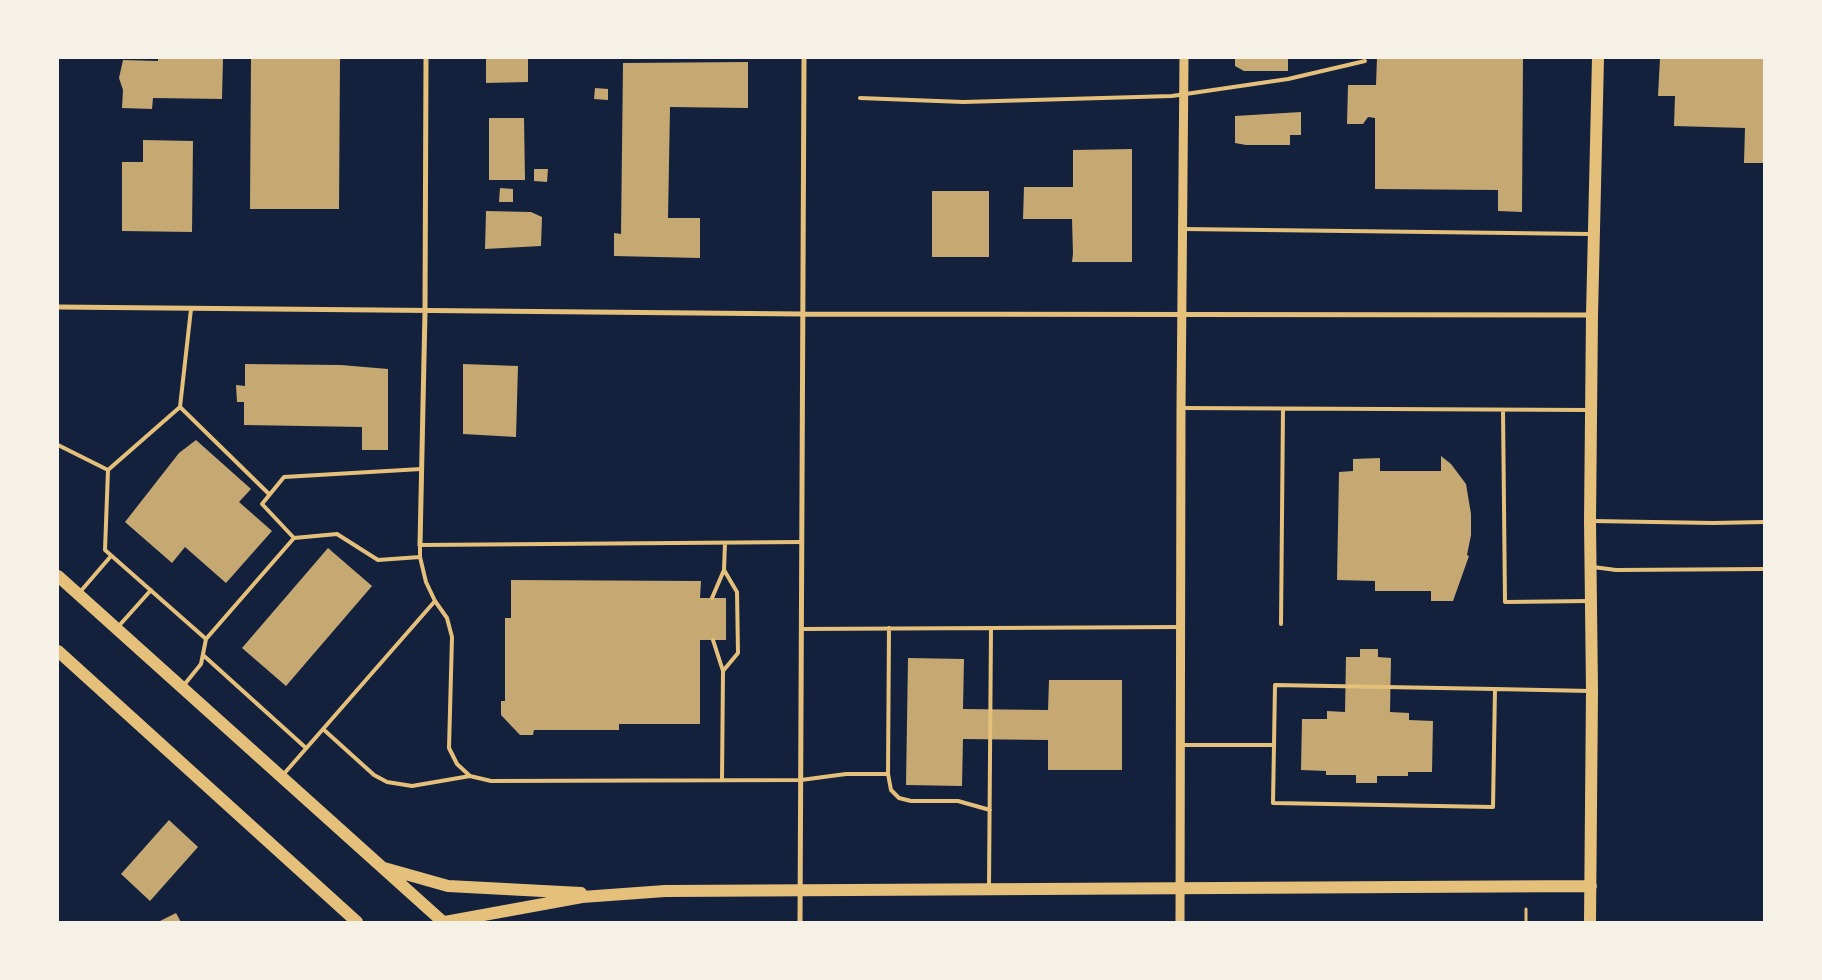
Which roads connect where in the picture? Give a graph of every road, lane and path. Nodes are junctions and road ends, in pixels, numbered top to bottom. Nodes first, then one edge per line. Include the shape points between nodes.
1 (426, 58) edge
2 (804, 58) edge
3 (1184, 58) edge
4 (1598, 58) edge
5 (1365, 61) dead end
6 (1184, 95) junction
7 (860, 98) dead end
8 (1183, 229) junction
9 (1594, 234) junction
10 (58, 307) edge
11 (191, 308) junction
12 (425, 311) junction
13 (802, 314) junction
14 (1182, 314) junction
15 (1592, 315) junction
16 (180, 407) junction
17 (1181, 408) junction
18 (1283, 409) junction
19 (1504, 410) junction
20 (1591, 410) junction
21 (58, 445) edge
22 (421, 469) junction
23 (108, 470) junction
24 (269, 494) junction
25 (1590, 521) junction
26 (1764, 522) edge
27 (294, 538) junction
28 (802, 542) junction
29 (725, 544) junction
30 (420, 545) junction
31 (111, 556) junction
32 (420, 557) junction
33 (1591, 567) junction
34 (1764, 569) edge
35 (724, 570) junction
36 (58, 576) edge
37 (151, 590) junction
38 (78, 594) junction
39 (712, 598) dead end
40 (435, 601) junction
41 (1591, 601) junction
42 (1281, 624) dead end
43 (1181, 627) junction
44 (889, 628) junction
45 (991, 628) junction
46 (116, 629) junction
47 (802, 629) junction
48 (206, 639) junction
49 (713, 640) dead end
50 (58, 651) edge
51 (203, 655) junction
52 (723, 671) junction
53 (182, 688) junction
54 (1495, 689) junction
55 (1592, 691) junction
56 (323, 728) junction
57 (1180, 745) junction
58 (1274, 745) junction
59 (306, 748) junction
60 (888, 774) junction
61 (470, 776) junction
62 (281, 777) junction
63 (722, 780) junction
64 (801, 780) junction
65 (990, 810) junction
66 (381, 867) junction
67 (1591, 886) junction
68 (1180, 888) junction
69 (989, 889) junction
70 (801, 890) junction
71 (616, 895) junction
72 (1526, 909) dead end
73 (357, 922) edge
74 (444, 922) edge
75 (800, 922) edge
76 (1180, 922) edge
77 (1526, 922) edge
78 (1590, 922) edge

1 - 12 street
2 - 13 street
3 - 6 street
4 - 9 main road
5 - 6 lane via 1288,79
6 - 7 lane via 963,102
6 - 8 street
8 - 9 lane
8 - 14 street
9 - 15 main road
10 - 11 street
11 - 12 street
11 - 16 lane
12 - 13 street
12 - 22 street
13 - 14 street
13 - 28 street
14 - 15 street
14 - 17 street
15 - 20 main road
16 - 23 lane
16 - 24 lane
17 - 18 lane
17 - 43 street
18 - 19 lane
18 - 42 lane
19 - 20 lane
19 - 41 lane via 1505,602
20 - 25 main road
21 - 23 lane
22 - 24 lane via 284,477
22 - 30 street
23 - 31 lane via 104,550
24 - 27 lane via 262,504
25 - 26 lane
25 - 33 main road
27 - 32 lane via 337,534 378,560
27 - 48 lane
28 - 29 lane
28 - 47 street
29 - 30 lane
29 - 35 lane
30 - 32 lane
31 - 37 lane
31 - 38 lane
32 - 40 lane
33 - 34 lane via 1616,570
33 - 41 main road
35 - 39 lane
35 - 52 lane via 737,592 738,653
36 - 38 main road
37 - 46 lane
37 - 48 lane
38 - 46 main road
40 - 56 lane
40 - 61 lane via 448,618 452,637 448,748 457,764
41 - 55 main road
43 - 45 lane
43 - 57 street
44 - 45 lane
44 - 47 lane
44 - 60 lane
45 - 65 lane
46 - 53 main road
47 - 64 street
48 - 51 lane
49 - 52 lane
50 - 73 main road
51 - 53 lane via 201,664
51 - 59 lane
52 - 63 lane
53 - 62 main road
54 - 55 lane
54 - 58 lane via 1275,684
54 - 58 lane via 1493,807 1273,803
55 - 67 main road
56 - 59 lane
56 - 61 lane via 374,775 387,782 412,786
57 - 58 lane
57 - 68 street
59 - 62 lane
60 - 64 lane via 846,774
60 - 65 lane via 891,790 899,798 958,802
61 - 63 lane via 491,782
62 - 66 main road
63 - 64 lane
64 - 70 street
65 - 69 lane
66 - 71 main road via 448,886
66 - 74 main road
67 - 68 main road
67 - 78 main road
68 - 69 main road
68 - 76 street
69 - 70 main road
70 - 71 main road via 665,890
70 - 75 street
71 - 74 main road
72 - 77 path

